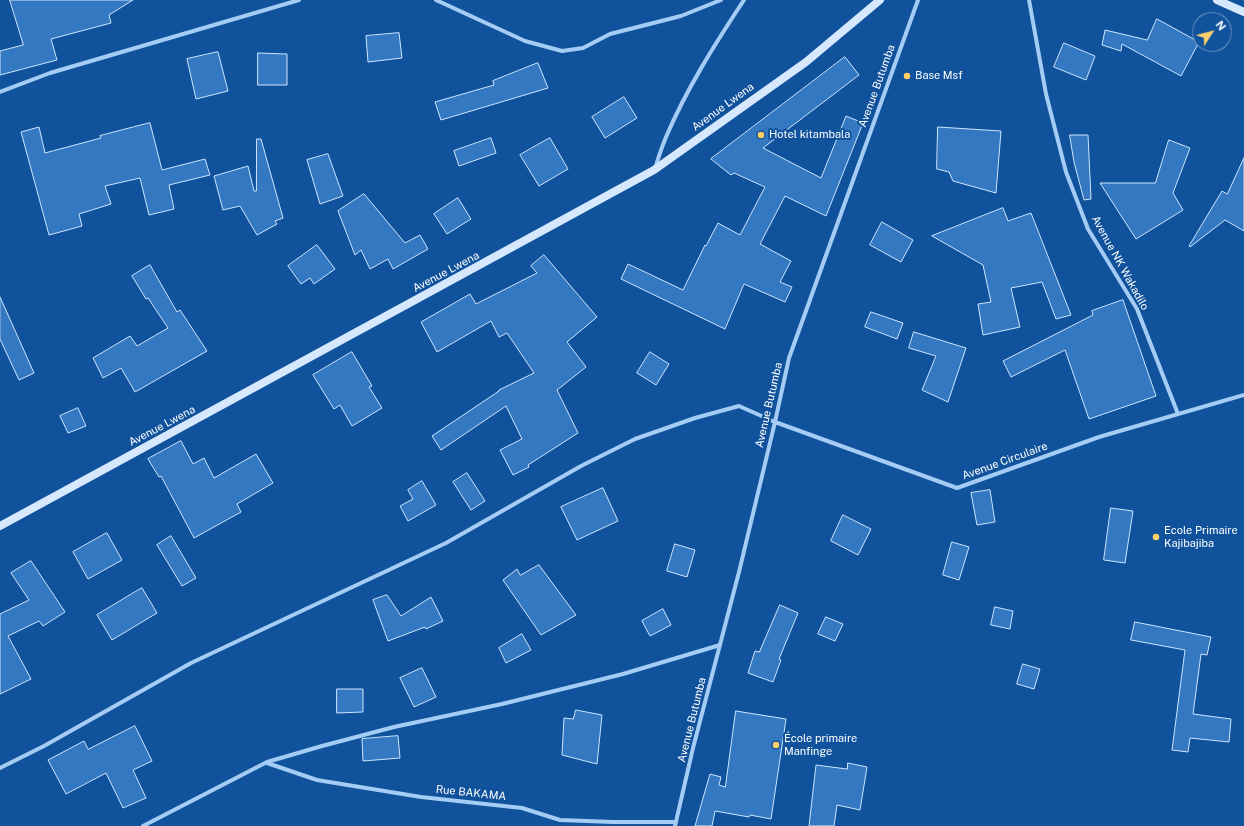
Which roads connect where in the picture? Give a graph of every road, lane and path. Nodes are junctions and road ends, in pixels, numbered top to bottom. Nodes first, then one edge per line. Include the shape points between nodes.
1 (299, 0) edge
2 (436, 0) edge
3 (720, 0) edge
4 (744, 0) edge
5 (880, 0) edge
6 (918, 0) edge
7 (1028, 0) edge
8 (1217, 0) edge
9 (1244, 12) edge
10 (0, 92) edge
11 (654, 170) junction
12 (1244, 395) edge
13 (1178, 414) junction
14 (775, 422) junction
15 (0, 526) edge
16 (720, 645) junction
17 (267, 762) junction
18 (0, 768) edge
19 (676, 824) edge
20 (143, 826) edge

1 - 10 street via 50,73
2 - 3 street via 525,41 562,51 584,48 610,34 681,16
4 - 11 street via 685,97
5 - 11 main road, Avenue Lwena via 806,62
6 - 14 street, Avenue Butumba via 789,358
7 - 13 street, Avenue NK Wakadilo via 1046,94 1066,172 1088,229 1137,308
8 - 9 main road
11 - 15 main road, Avenue Lwena
12 - 13 street, Avenue Circulaire
13 - 14 street, Avenue Circulaire via 1099,437 957,488
14 - 16 street, Avenue Butumba
14 - 18 street, Avenue Circulaire via 739,406 694,418 635,439 581,466 446,543 191,662 44,746
16 - 17 street via 623,674 394,728
16 - 19 street, Avenue Butumba
17 - 19 street, Rue BAKAMA via 317,780 421,797 522,808 560,820
17 - 20 street

